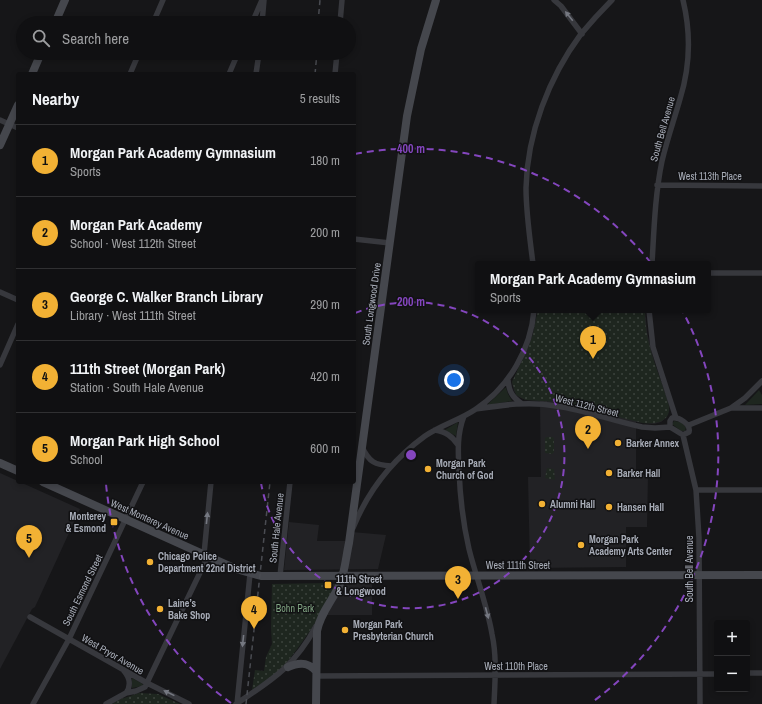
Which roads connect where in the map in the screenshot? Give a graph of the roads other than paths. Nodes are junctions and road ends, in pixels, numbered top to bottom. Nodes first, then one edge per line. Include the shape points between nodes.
1 (65, 0) edge
2 (163, 0) edge
3 (263, 0) edge
4 (342, 0) edge
5 (436, 0) edge
6 (554, 0) edge
7 (612, 0) edge
8 (683, 0) edge
9 (58, 16) edge
10 (156, 16) edge
11 (255, 16) edge
12 (262, 16) edge
13 (341, 16) edge
14 (582, 34) junction
15 (38, 60) edge
16 (136, 60) edge
17 (235, 60) edge
18 (257, 60) edge
19 (336, 60) edge
20 (33, 72) edge
21 (131, 72) edge
22 (230, 72) edge
23 (256, 72) edge
24 (334, 72) edge
25 (16, 109) edge
26 (0, 120) edge
27 (9, 124) junction
28 (16, 127) edge
29 (0, 145) edge
30 (657, 185) junction
31 (762, 186) edge
32 (356, 239) edge
33 (390, 243) junction
34 (532, 261) edge
35 (652, 261) edge
36 (762, 272) edge
37 (711, 273) edge
38 (0, 292) edge
39 (16, 299) edge
40 (534, 313) edge
41 (649, 313) edge
42 (16, 328) edge
43 (0, 364) edge
44 (508, 380) junction
45 (762, 381) edge
46 (521, 403) junction
47 (731, 408) junction
48 (762, 408) edge
49 (476, 410) junction
50 (464, 416) junction
51 (676, 418) junction
52 (689, 425) junction
53 (670, 427) junction
54 (435, 430) junction
55 (683, 435) junction
56 (458, 445) junction
57 (362, 446) junction
58 (0, 463) edge
59 (391, 466) junction
60 (16, 470) edge
61 (48, 484) edge
62 (142, 484) edge
63 (211, 484) edge
64 (290, 484) edge
65 (696, 490) junction
66 (762, 490) edge
67 (126, 520) junction
68 (348, 544) junction
69 (206, 555) junction
70 (250, 574) junction
71 (698, 575) junction
72 (762, 575) edge
73 (280, 576) junction
74 (342, 576) junction
75 (477, 576) junction
76 (30, 617) dead end
77 (318, 623) junction
78 (69, 639) junction
79 (288, 667) junction
80 (121, 668) junction
81 (750, 673) edge
82 (762, 673) edge
83 (316, 674) junction
84 (699, 674) junction
85 (714, 674) edge
86 (496, 675) junction
87 (147, 683) junction
88 (126, 693) junction
89 (33, 704) edge
90 (106, 704) edge
91 (189, 704) edge
92 (236, 704) edge
93 (316, 704) edge
94 (494, 704) edge
95 (700, 704) edge

1 - 9 main road
2 - 10 street
3 - 11 street
3 - 12 street
4 - 13 street
5 - 33 main road, South Longwood Drive via 411,93
14 -> 6 street
7 - 14 street
8 - 30 street, South Bell Avenue via 688,24 685,82 668,136
14 - 34 street via 550,87 536,126 527,180 526,207
15 - 20 main road
16 - 21 street
17 - 22 street
18 - 23 street
19 - 24 street
25 - 27 main road
26 - 27 street
27 - 28 street
27 - 29 main road
30 - 31 street, West 113th Place
30 - 35 street, South Bell Avenue
32 - 33 street
33 - 57 main road, South Longwood Drive
36 - 37 street
38 - 39 street
40 - 44 street via 525,347
41 - 51 street via 653,347
42 - 43 street
44 - 46 street via 511,394
44 - 49 street
45 - 47 street
46 - 49 street, West 112th Street
46 - 53 street, West 112th Street via 556,406 642,427
47 - 48 street
47 - 52 street
49 - 50 street
50 - 54 street
50 - 56 street
51 - 52 street
51 - 53 street via 672,418
52 - 55 street via 689,432
53 - 55 street
54 - 56 street via 445,432 454,438
54 - 59 street via 413,445
55 - 65 street, South Bell Avenue
56 - 75 street via 462,510
57 - 59 street via 370,460
57 - 68 main road, South Longwood Drive
58 - 60 main road
59 - 68 street via 367,499
61 - 67 main road, West Monterey Avenue
62 - 67 street, South Esmond Street
69 -> 63 street
64 - 73 street, South Hale Avenue
65 - 66 street
65 - 71 street, South Bell Avenue
67 - 69 main road, West Monterey Avenue
67 - 78 street, South Esmond Street
68 - 74 main road, South Longwood Drive
69 - 70 main road, West Monterey Avenue
69 - 87 street
70 - 73 main road, West 111th Street
70 -> 92 street
71 - 72 main road, West 111th Street
71 - 75 main road, West 111th Street
71 - 84 street, South Bell Avenue
73 - 74 main road, West 111th Street
74 - 75 main road, West 111th Street
74 - 77 main road, South Longwood Drive
75 -> 86 street via 492,631
76 - 78 street, West Pryor Avenue
77 - 79 street via 310,639
77 - 83 main road, South Longwood Drive
78 - 80 street, West Pryor Avenue
78 - 89 street, South Esmond Street
79 - 83 main road via 302,663 313,668
79 - 92 street
80 - 87 street, West Pryor Avenue
80 - 88 street via 129,680 129,689
81 - 82 street
83 - 86 street, West 110th Place
83 - 93 main road, South Longwood Drive
84 - 85 street, West 110th Place
84 - 86 street, West 110th Place
84 - 95 street, South Bell Avenue
86 - 94 street
87 - 88 street via 140,690
91 -> 87 street, West Pryor Avenue
88 - 90 street

